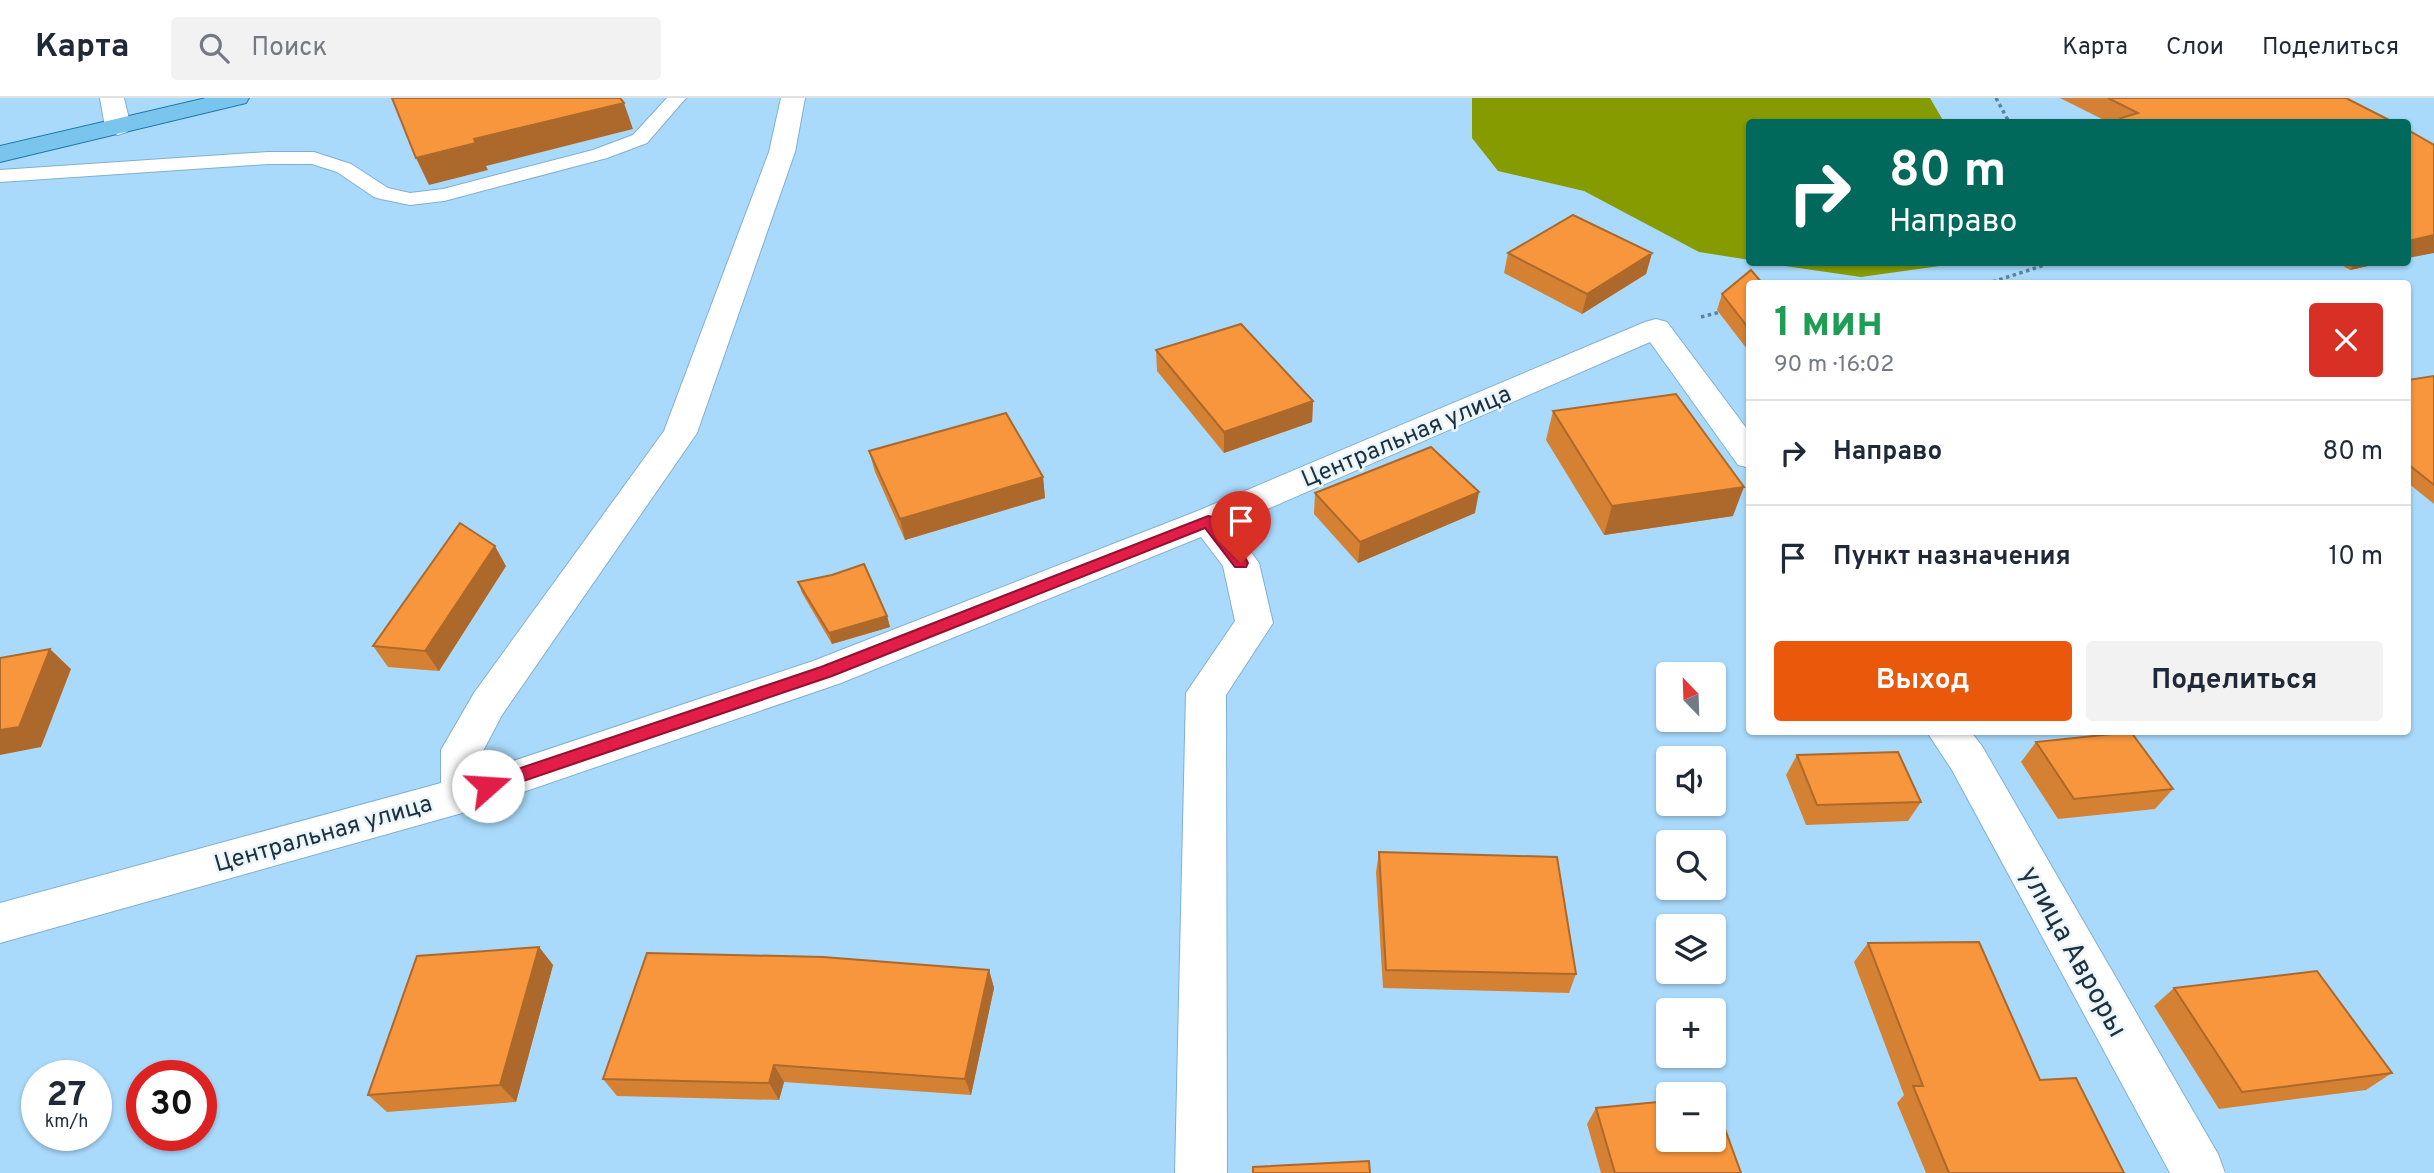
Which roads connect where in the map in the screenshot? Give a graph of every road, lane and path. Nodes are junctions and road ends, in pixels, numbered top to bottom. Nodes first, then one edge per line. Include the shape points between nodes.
1 (111, 98) edge
2 (237, 98) edge
3 (677, 98) edge
4 (793, 98) edge
5 (1996, 98) edge
6 (2007, 119) edge
7 (118, 127) junction
8 (0, 154) edge
9 (0, 176) edge
10 (2042, 266) edge
11 (1998, 280) edge
12 (1746, 452) edge
13 (1208, 521) junction
14 (1950, 735) edge
15 (462, 795) junction
16 (0, 923) edge
17 (1202, 1173) edge
18 (2199, 1173) edge

1 - 7 street
2 - 7 main road
3 - 9 lane via 640,139 444,195 410,199 381,193 344,168 314,158
4 - 15 street via 782,152 680,433 488,704 462,750
5 - 6 path
7 - 8 main road
10 - 11 path
12 - 13 street, Центральная улица via 1656,328
13 - 15 street, Центральная улица via 827,671
13 - 17 street via 1241,563 1254,623 1206,693
14 - 18 street, улица Авроры
15 - 16 street, Центральная улица

